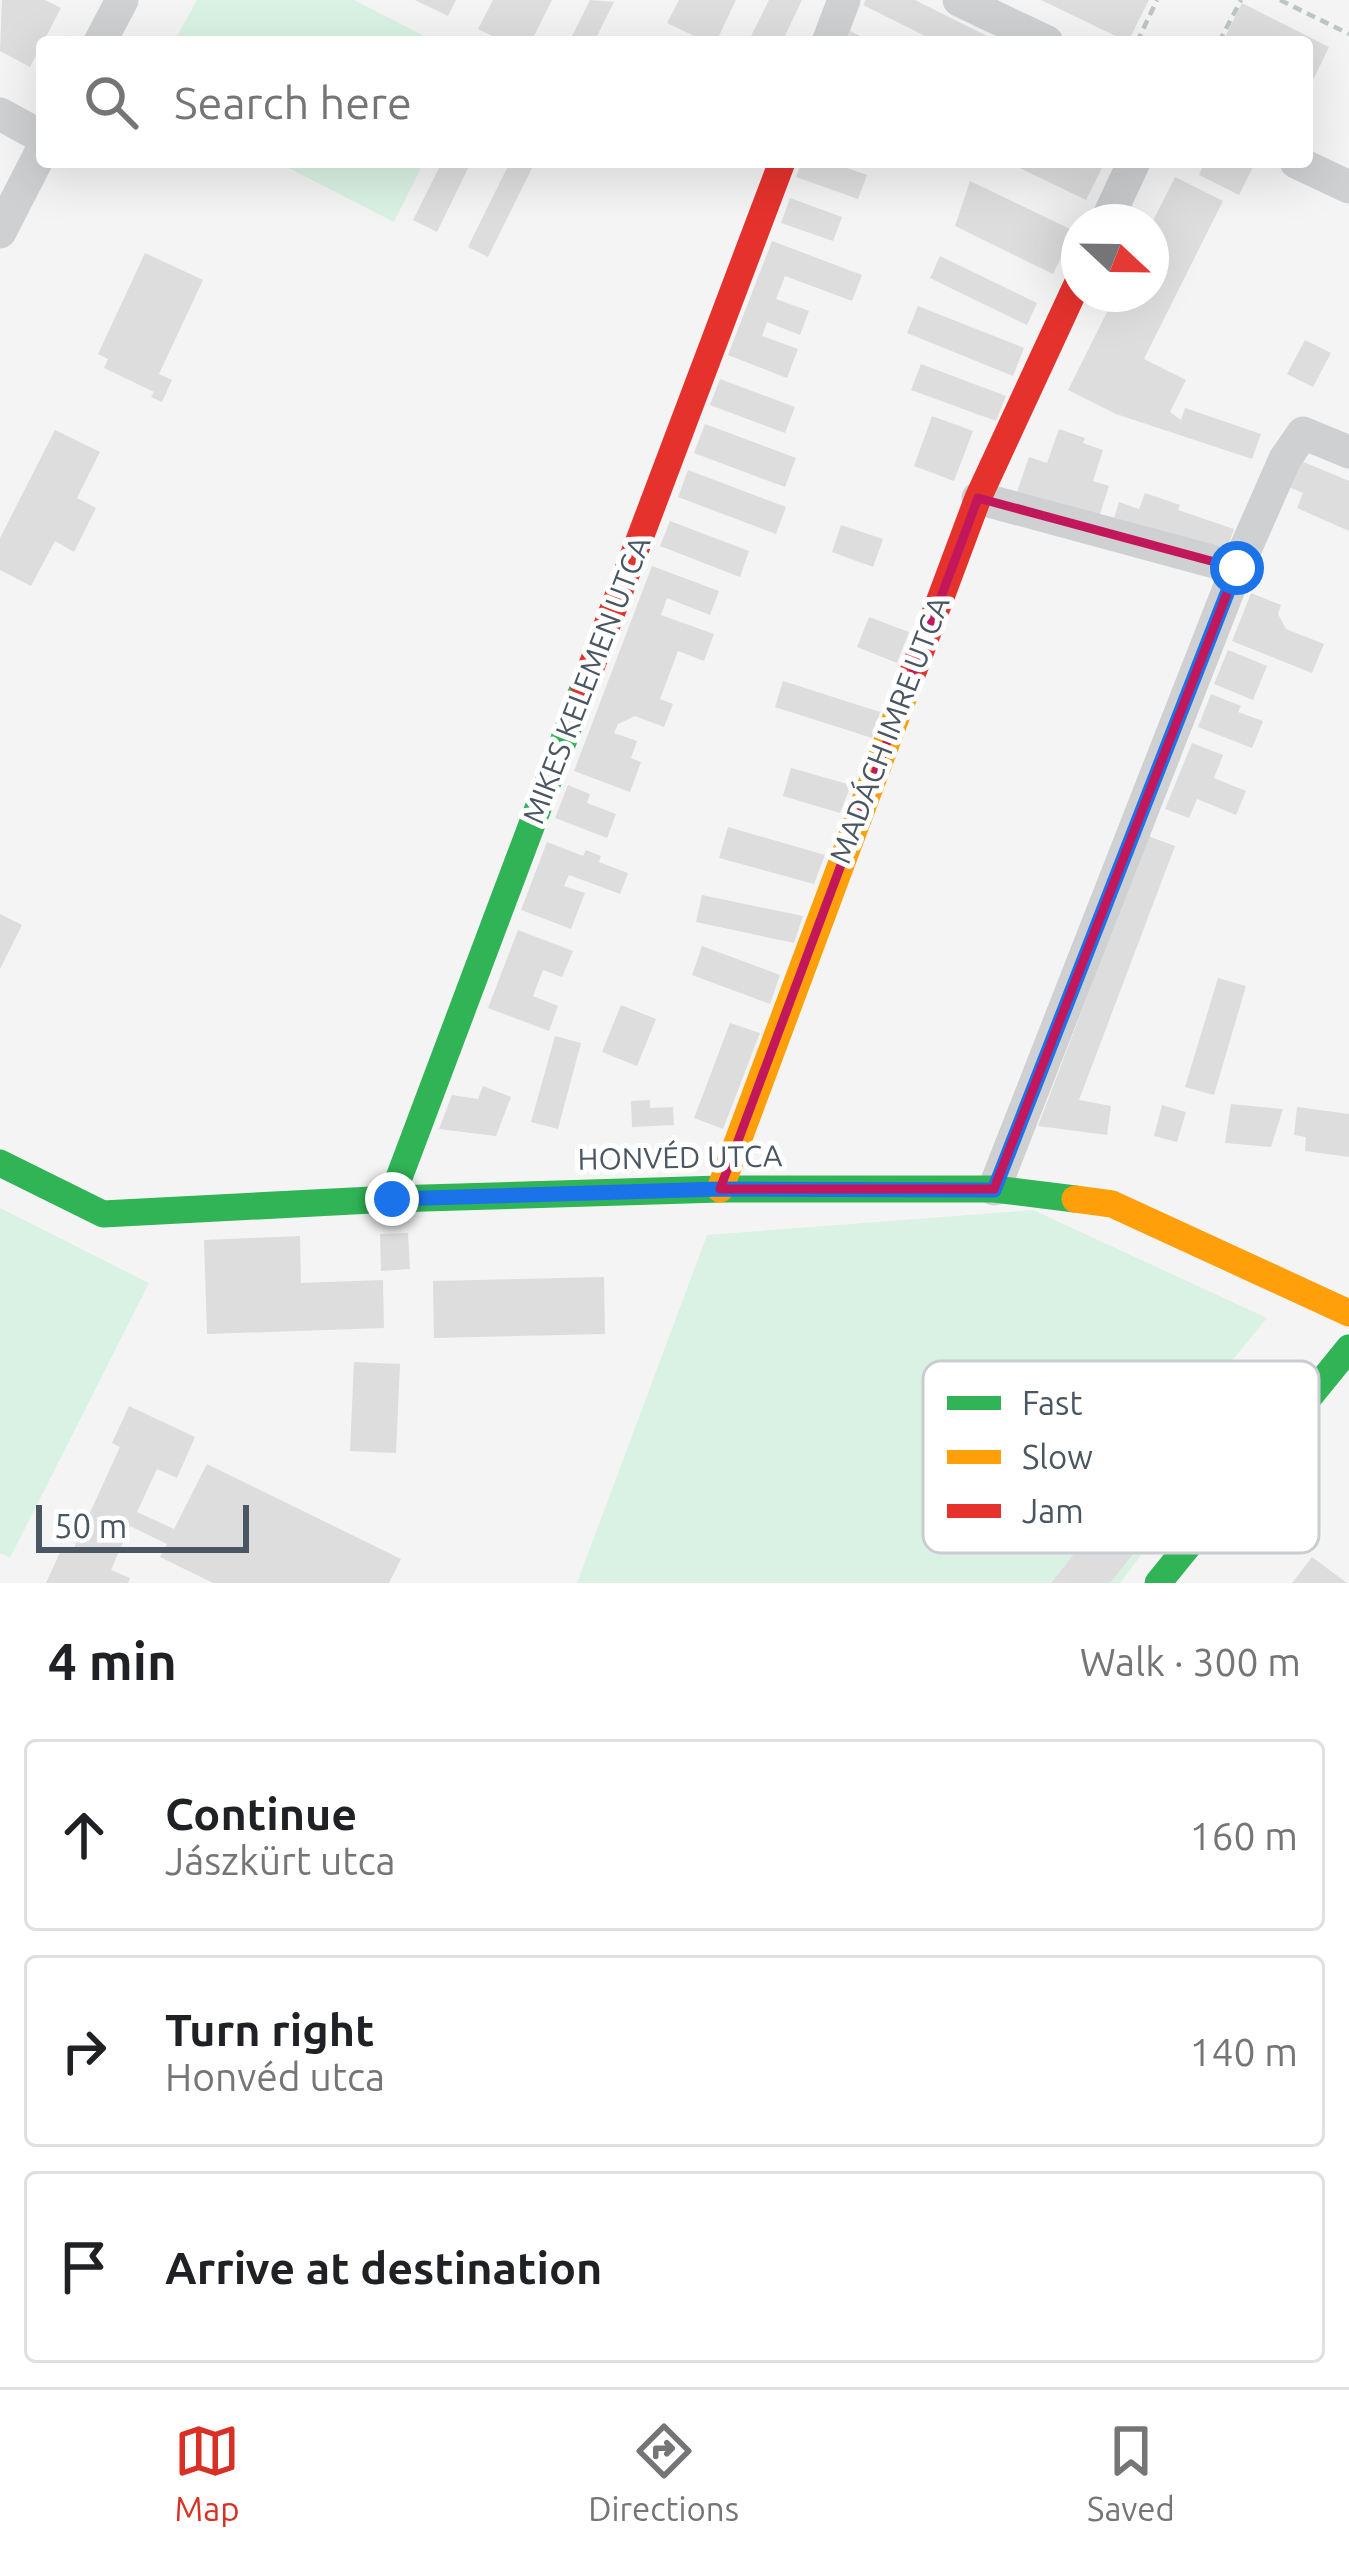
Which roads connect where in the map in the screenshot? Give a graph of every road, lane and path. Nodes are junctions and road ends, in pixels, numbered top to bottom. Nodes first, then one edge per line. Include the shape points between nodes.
1 (122, 0) edge
2 (844, 0) edge
3 (958, 0) edge
4 (1156, 0) edge
5 (1240, 0) edge
6 (1280, 0) edge
7 (1349, 34) edge
8 (103, 36) edge
9 (830, 36) edge
10 (1035, 36) edge
11 (1140, 36) edge
12 (1222, 36) edge
13 (0, 114) edge
14 (36, 134) edge
15 (36, 162) edge
16 (780, 168) edge
17 (1131, 168) edge
18 (1309, 168) edge
19 (1349, 187) edge
20 (1114, 204) edge
21 (0, 232) edge
22 (1064, 312) edge
23 (1349, 452) edge
24 (978, 498) junction
25 (1237, 568) junction
26 (0, 1163) edge
27 (720, 1189) junction
28 (994, 1190) junction
29 (392, 1199) junction
30 (1349, 1312) edge
31 (1349, 1348) edge
32 (1319, 1385) edge
33 (1182, 1553) edge
34 (1158, 1583) edge

1 - 8 street
2 - 9 street
3 - 10 street
4 - 11 path
5 - 12 path
6 - 7 path
13 - 14 street
15 - 21 street
16 - 29 street, MIKES KELEMEN UTCA
17 - 20 street
18 - 19 street
22 - 24 street, MADÁCH IMRE UTCA
23 - 25 street via 1303,433
24 - 25 street
24 - 27 street, MADÁCH IMRE UTCA
25 - 28 street
26 - 29 street, HONVÉD UTCA via 103,1214
27 - 28 street, HONVÉD UTCA
27 - 29 street, HONVÉD UTCA
28 - 30 street, HONVÉD UTCA via 1112,1204
31 - 32 street
33 - 34 street

